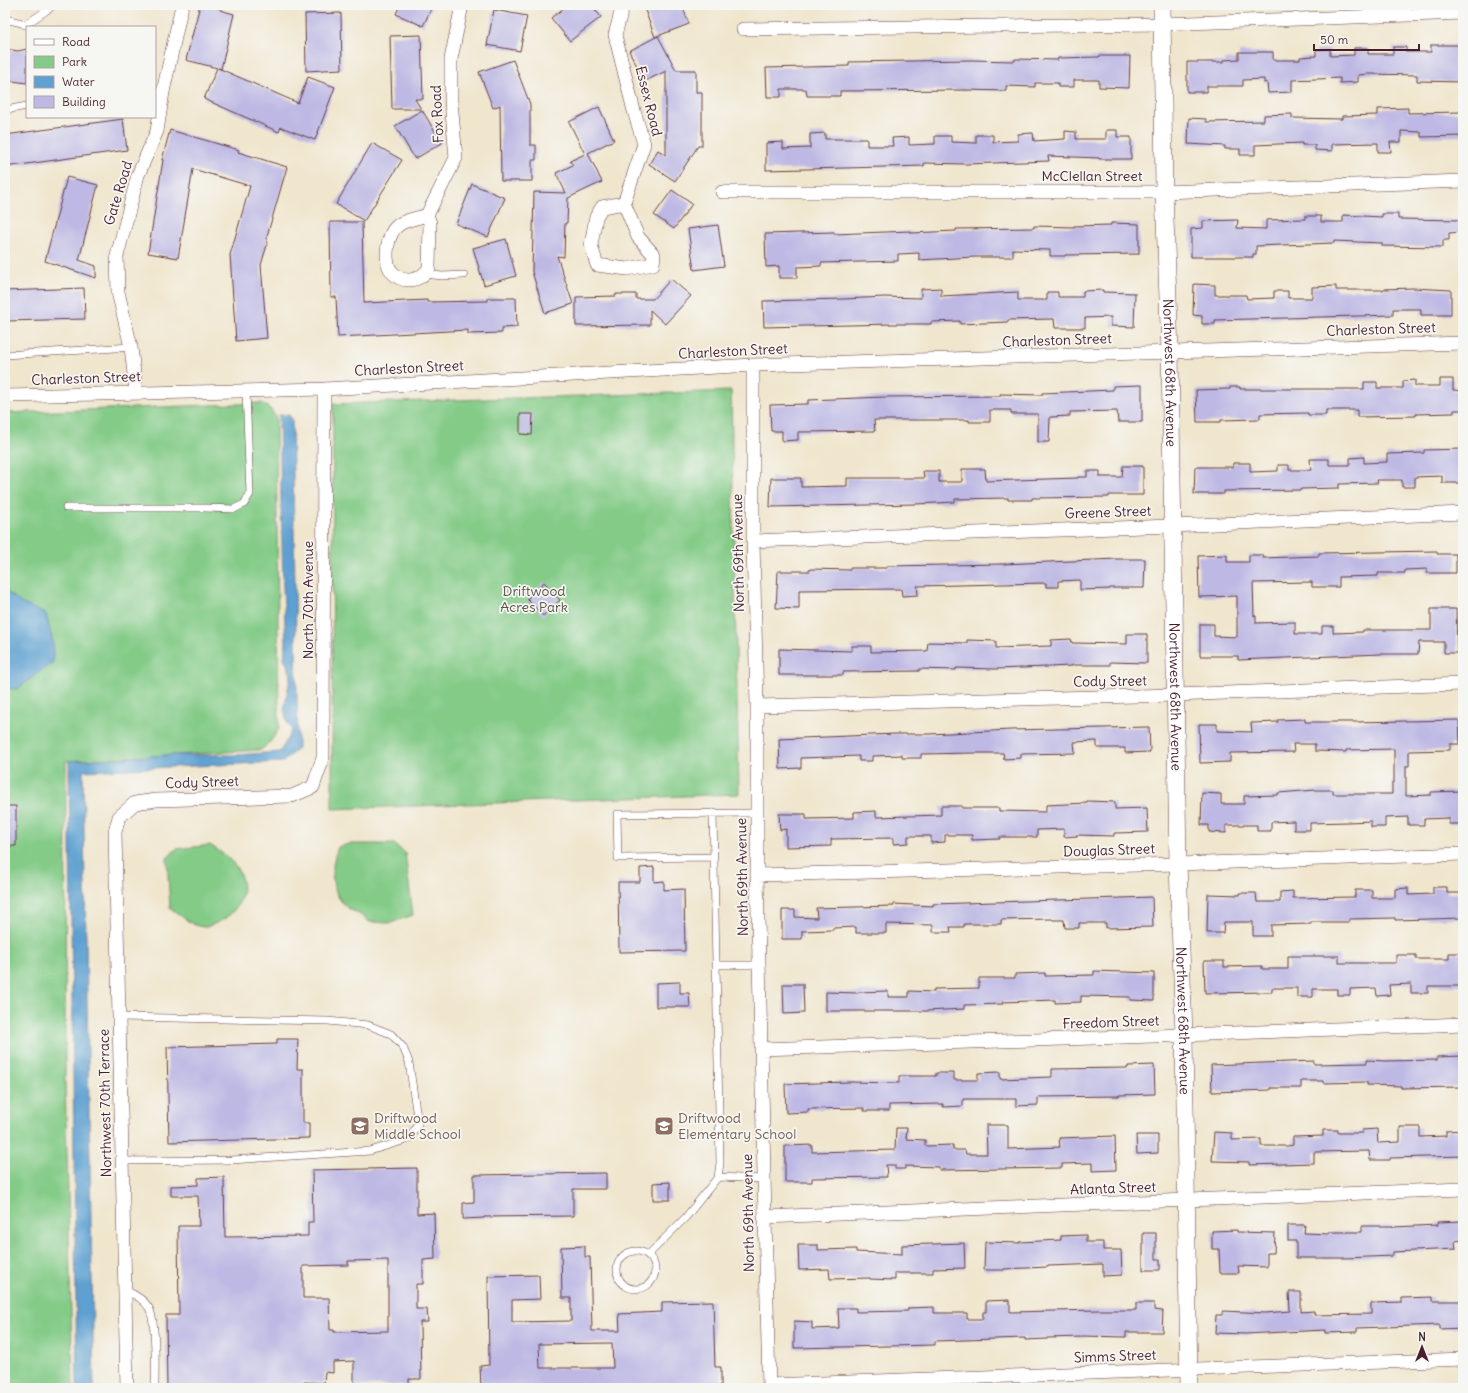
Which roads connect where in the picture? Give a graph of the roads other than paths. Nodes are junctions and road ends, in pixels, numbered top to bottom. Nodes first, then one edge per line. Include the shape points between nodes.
1 (51, 5) edge
2 (182, 5) edge
3 (462, 5) edge
4 (623, 5) edge
5 (1162, 5) edge
6 (1463, 13) edge
7 (5, 19) edge
8 (1162, 24) junction
9 (743, 29) dead end
10 (159, 92) edge
11 (26, 106) edge
12 (5, 110) edge
13 (1463, 181) edge
14 (722, 192) dead end
15 (1164, 192) junction
16 (624, 203) junction
17 (427, 215) junction
18 (425, 274) junction
19 (464, 275) dead end
20 (1463, 343) edge
21 (131, 347) junction
22 (1170, 352) junction
23 (5, 355) edge
24 (753, 365) junction
25 (324, 389) junction
26 (246, 390) junction
27 (136, 392) junction
28 (5, 396) edge
29 (66, 508) dead end
30 (1463, 512) edge
31 (1172, 526) junction
32 (753, 541) junction
33 (1463, 684) edge
34 (1175, 695) junction
35 (757, 706) junction
36 (292, 796) joint
37 (713, 813) junction
38 (757, 813) junction
39 (119, 817) joint
40 (1463, 854) edge
41 (713, 857) junction
42 (1178, 864) junction
43 (757, 875) junction
44 (716, 965) junction
45 (759, 965) junction
46 (119, 1017) junction
47 (1463, 1024) edge
48 (1184, 1035) junction
49 (761, 1049) junction
50 (122, 1161) junction
51 (718, 1177) junction
52 (763, 1179) junction
53 (1463, 1189) edge
54 (1186, 1201) junction
55 (764, 1217) junction
56 (648, 1255) junction
57 (125, 1290) junction
58 (1463, 1360) edge
59 (1189, 1370) junction
60 (769, 1386) edge
61 (127, 1388) edge
62 (155, 1388) edge
63 (1189, 1388) edge

1 - 7 lane via 25,25
2 - 10 street, Gate Road
3 - 17 street, Fox Road via 451,59 451,101 456,158
4 - 16 street, Essex Road via 615,35 644,144
5 - 8 street, Northwest 68th Avenue
6 - 8 street
8 - 9 street
8 - 15 street, Northwest 68th Avenue
10 - 21 street, Gate Road via 157,131 138,175 117,256 118,292
11 - 12 lane
13 - 15 street, McClellan Street
14 - 15 street, McClellan Street
15 - 22 street, Northwest 68th Avenue
16 - 16 street via 602,207 596,217 591,245 597,265 627,268 653,264 654,255 638,237
17 - 18 street via 430,223 430,250 429,268
17 - 18 street via 396,227 388,243 389,265 397,277 412,280
18 - 19 lane
20 - 22 street, Charleston Street
21 - 23 lane
21 - 27 street, Gate Road
22 - 24 street, Charleston Street
22 - 31 street, Northwest 68th Avenue
24 - 25 street, Charleston Street
24 - 32 street, North 69th Avenue
25 - 26 street, Charleston Street
25 - 36 street, North 70th Avenue via 323,758 313,787
26 - 27 street, Charleston Street
26 - 29 lane via 250,494 244,504 234,509
27 - 28 street, Charleston Street
30 - 31 street, Greene Street
31 - 32 street, Greene Street
31 - 34 street, Northwest 68th Avenue
32 - 35 street, North 69th Avenue
33 - 34 street, Cody Street
34 - 35 street, Cody Street
34 - 42 street, Northwest 68th Avenue
35 - 38 street, North 69th Avenue
36 - 39 street, Cody Street via 135,802
37 - 38 lane
37 - 41 lane
37 - 41 lane via 617,814 618,858
38 - 43 street, North 69th Avenue
39 - 46 street, Northwest 70th Terrace via 115,832
40 - 42 street, Douglas Street
41 - 44 lane
42 - 43 street, Douglas Street
42 - 48 street, Northwest 68th Avenue
43 - 45 street, North 69th Avenue
44 - 45 lane
44 - 51 lane via 720,1163
45 - 49 street, North 69th Avenue
46 - 50 street, Northwest 70th Terrace
46 - 50 lane via 368,1025 392,1034 403,1047 409,1062 418,1124 409,1139 370,1151 231,1160
47 - 48 street, Freedom Street
48 - 49 street, Freedom Street
48 - 54 street, Northwest 68th Avenue
49 - 52 street, North 69th Avenue
50 - 57 street, Northwest 70th Terrace
51 - 52 lane
51 - 56 lane via 686,1217
52 - 55 street, North 69th Avenue
53 - 54 street, Atlanta Street
54 - 55 street, Atlanta Street
54 - 59 street, Northwest 68th Avenue
55 - 60 street, North 69th Avenue
56 - 56 lane via 633,1251 622,1256 618,1261 616,1273 622,1284 632,1289 649,1284 655,1269
57 - 61 street, Northwest 70th Terrace
57 - 62 lane via 140,1298 149,1308 154,1320
58 - 59 street, Simms Street
59 - 60 street, Simms Street
59 - 63 street, Northwest 68th Avenue

